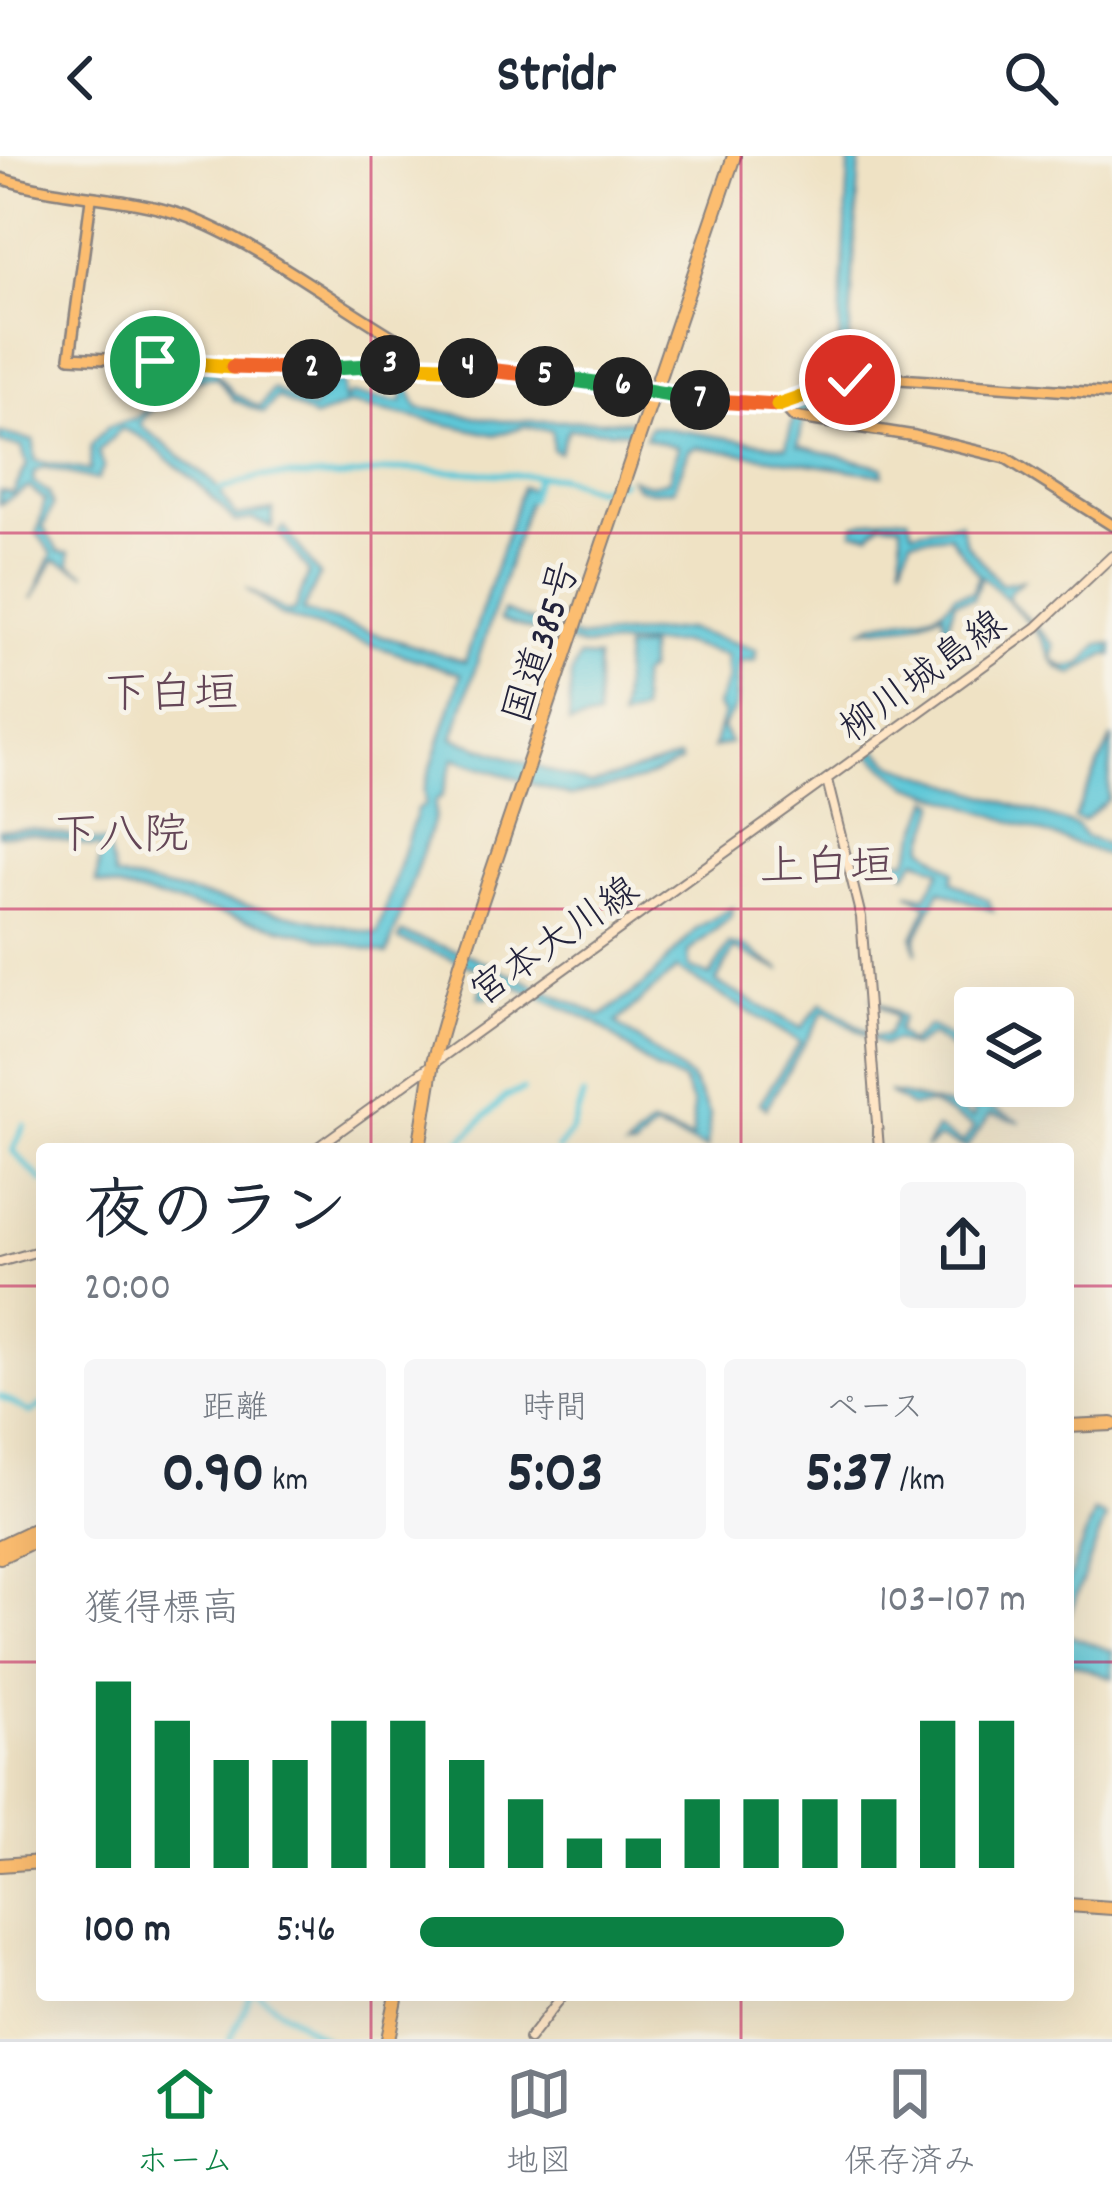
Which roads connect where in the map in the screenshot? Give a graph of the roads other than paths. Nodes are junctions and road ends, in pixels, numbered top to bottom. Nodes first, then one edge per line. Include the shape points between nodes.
1 (734, 156) edge
2 (0, 178) edge
3 (91, 199) junction
4 (408, 364) junction
5 (654, 392) junction
6 (1112, 394) edge
7 (783, 405) junction
8 (1112, 525) edge
9 (1112, 556) edge
10 (827, 780) junction
11 (433, 1062) junction
12 (324, 1143) edge
13 (420, 1143) edge
14 (879, 1143) edge
15 (36, 1252) edge
16 (0, 1262) edge
17 (1112, 1421) edge
18 (1074, 1423) edge
19 (36, 1529) edge
20 (36, 1540) edge
21 (0, 1546) edge
22 (0, 1557) edge
23 (36, 1862) edge
24 (0, 1864) edge
25 (1074, 1905) edge
26 (1112, 1908) edge
27 (396, 2001) edge
28 (558, 2001) edge
29 (388, 2039) edge
30 (529, 2039) edge

1 - 5 highway, 国道385号
2 - 3 main road
3 - 4 main road via 204,225 400,341
3 - 4 main road via 70,357 299,370
4 - 5 main road
5 - 7 main road
5 - 11 highway, 国道385号
6 - 7 main road via 871,377
7 - 8 main road via 794,417 1006,458
9 - 10 main road, 柳川城島線 via 1037,627
10 - 11 main road, 宮本大川線
10 - 14 main road, 柳川城島線 via 861,917
11 - 12 main road, 宮本大川線
11 - 13 highway, 国道385号
15 - 16 main road
17 - 18 highway
19 - 21 highway
20 - 22 highway
23 - 24 highway
25 - 26 highway
27 - 29 highway
28 - 30 main road

